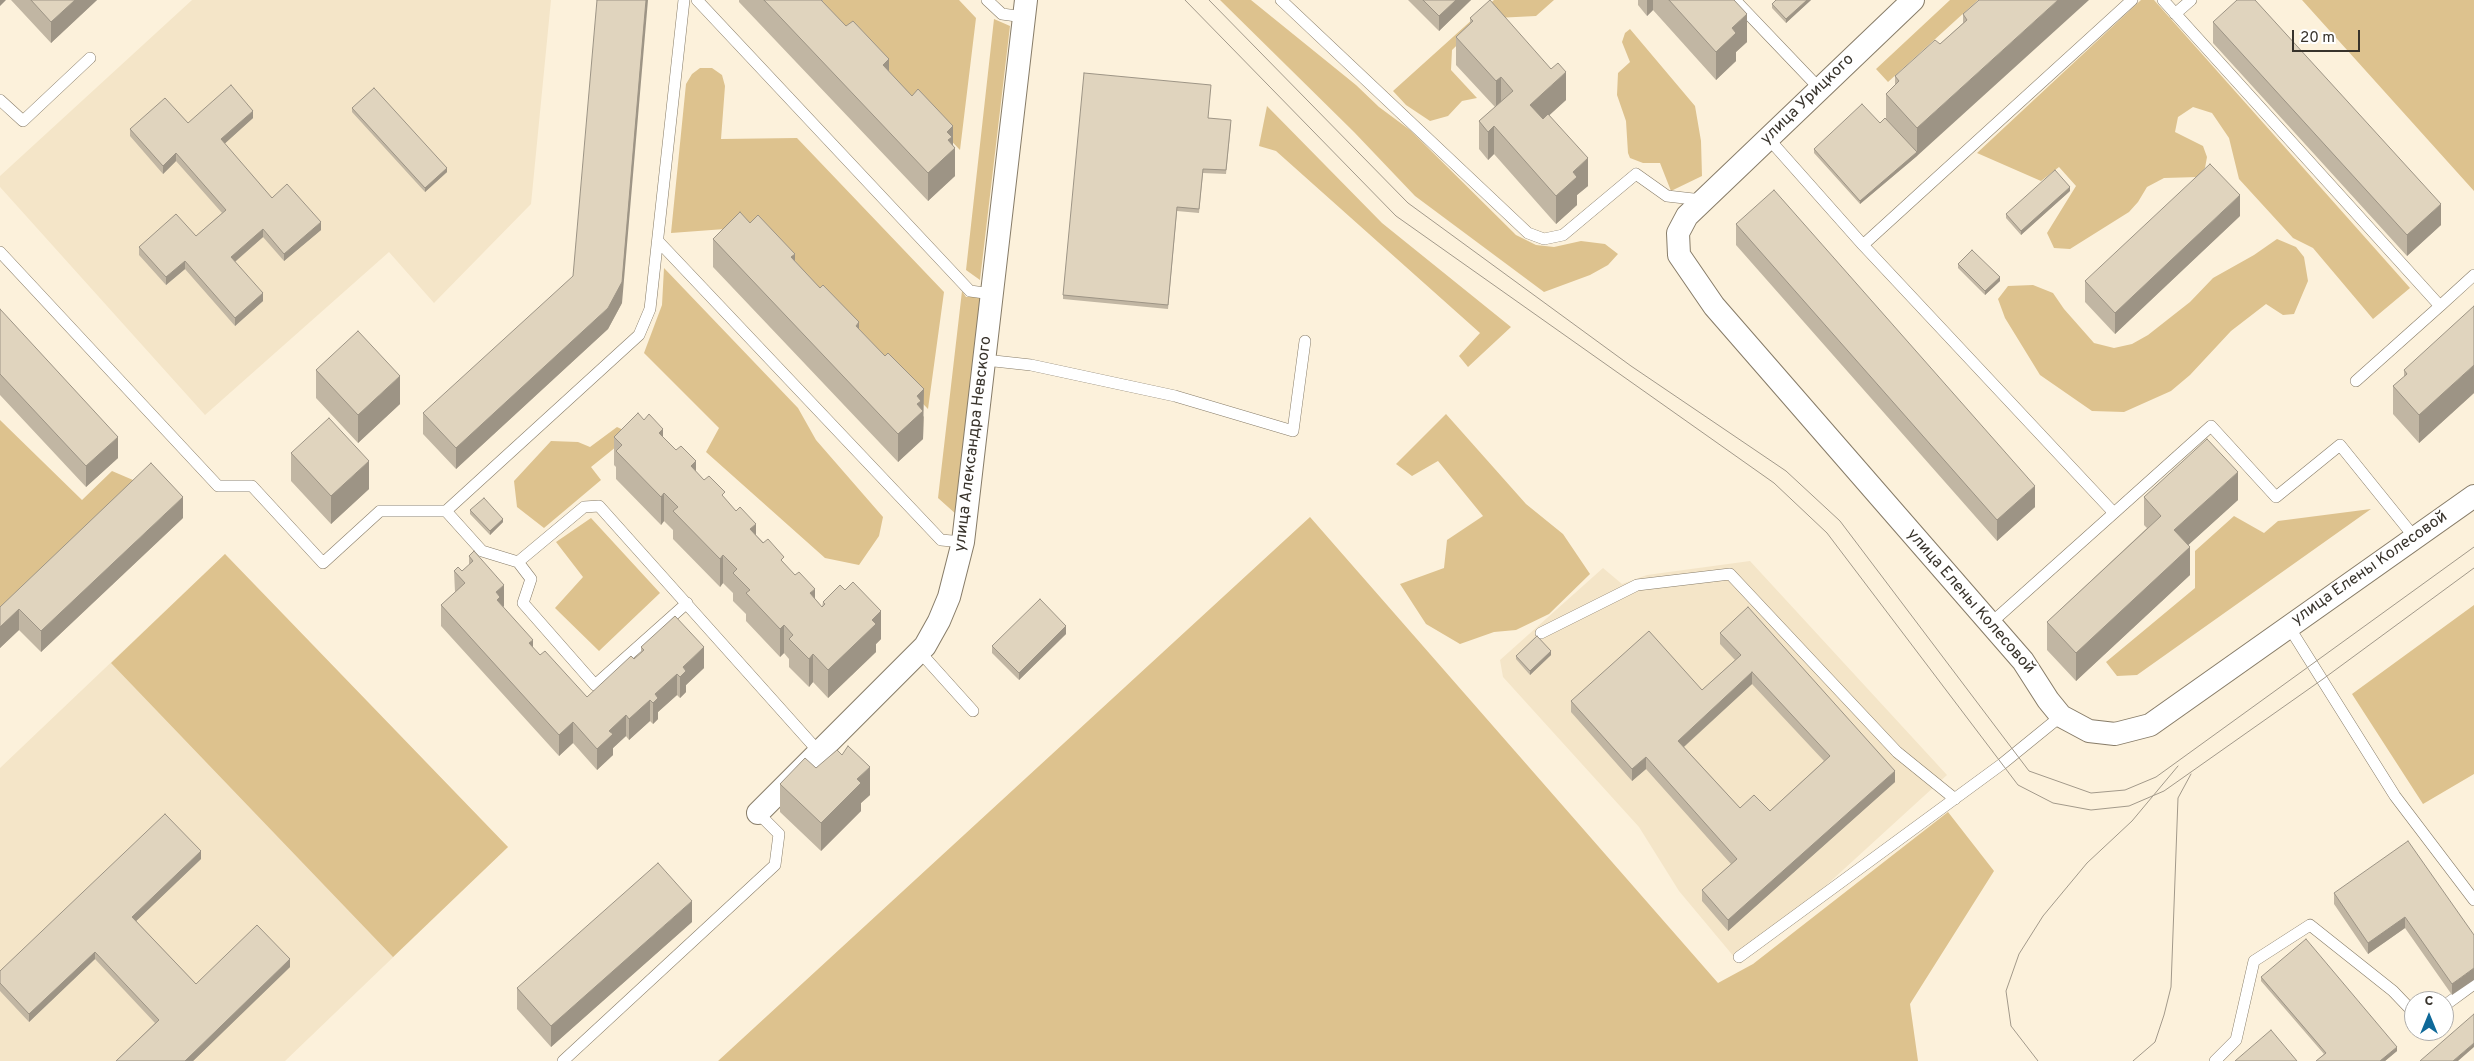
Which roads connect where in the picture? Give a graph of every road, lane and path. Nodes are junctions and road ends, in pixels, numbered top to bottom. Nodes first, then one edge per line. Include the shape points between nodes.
1 (684, 0) edge
2 (697, 0) edge
3 (987, 0) edge
4 (1281, 0) edge
5 (1735, 0) edge
6 (1913, 0) edge
7 (2132, 0) edge
8 (2162, 0) edge
9 (2191, 0) edge
10 (1025, 9) edge
11 (2175, 14) junction
12 (90, 58) dead end
13 (1819, 88) junction
14 (0, 100) edge
15 (1768, 138) junction
16 (1702, 200) junction
17 (658, 241) junction
18 (1863, 245) junction
19 (0, 252) edge
20 (2474, 275) edge
21 (992, 294) junction
22 (2440, 306) junction
23 (1305, 341) dead end
24 (985, 360) junction
25 (2356, 381) dead end
26 (2474, 496) edge
27 (446, 511) junction
28 (2114, 513) junction
29 (2415, 538) junction
30 (963, 542) junction
31 (518, 562) junction
32 (687, 603) junction
33 (1991, 622) junction
34 (2289, 627) junction
35 (1541, 633) dead end
36 (919, 651) junction
37 (973, 711) dead end
38 (2061, 716) junction
39 (819, 752) junction
40 (1955, 799) junction
41 (758, 813) joint
42 (2474, 900) edge
43 (1739, 957) dead end
44 (2474, 984) edge
45 (2454, 999) edge
46 (2404, 1003) edge
47 (563, 1061) edge
48 (2215, 1061) edge

1 - 17 lane
2 - 21 lane via 970,291
3 - 10 lane via 1002,14
4 - 16 lane via 1528,233 1544,239 1563,235 1636,174 1667,196
5 - 13 lane
6 - 13 street, улица Урицкого
7 - 18 lane
8 - 11 lane
9 - 11 lane
10 - 21 street, улица Александра Невского
11 - 22 lane
12 - 14 lane via 23,121
13 - 15 street, улица Урицкого
15 - 16 street, улица Урицкого
15 - 18 lane
16 - 33 street, улица Елены Колесовой via 1686,216 1678,234 1679,255 1686,267 1714,306
17 - 27 lane via 650,310 639,336
17 - 30 lane via 941,540
18 - 28 lane
19 - 27 lane via 218,486 252,486 323,564 380,511
20 - 22 lane
21 - 24 street, улица Александра Невского
22 - 25 lane
23 - 24 lane via 1293,431 1175,396 1031,365
24 - 30 street, улица Александра Невского
26 - 29 street, улица Елены Колесовой
27 - 31 lane via 482,551
28 - 29 lane via 2212,426 2276,497 2340,445
28 - 33 lane
29 - 34 street, улица Елены Колесовой
30 - 36 street, улица Александра Невского via 949,597 939,621
31 - 32 lane via 584,507 599,506
31 - 32 lane via 531,579 523,603 595,685
32 - 39 lane
33 - 38 street, улица Елены Колесовой via 2023,660
34 - 38 street, улица Елены Колесовой via 2150,725 2115,734 2089,730
34 - 42 lane via 2395,796
35 - 40 lane via 1637,585 1730,574 1897,752
36 - 37 lane
36 - 39 street, улица Александра Невского
38 - 40 lane
39 - 41 street, улица Александра Невского
40 - 43 lane
41 - 47 lane via 779,834 775,865
44 - 45 lane
46 - 48 lane via 2310,925 2254,961 2236,1040

